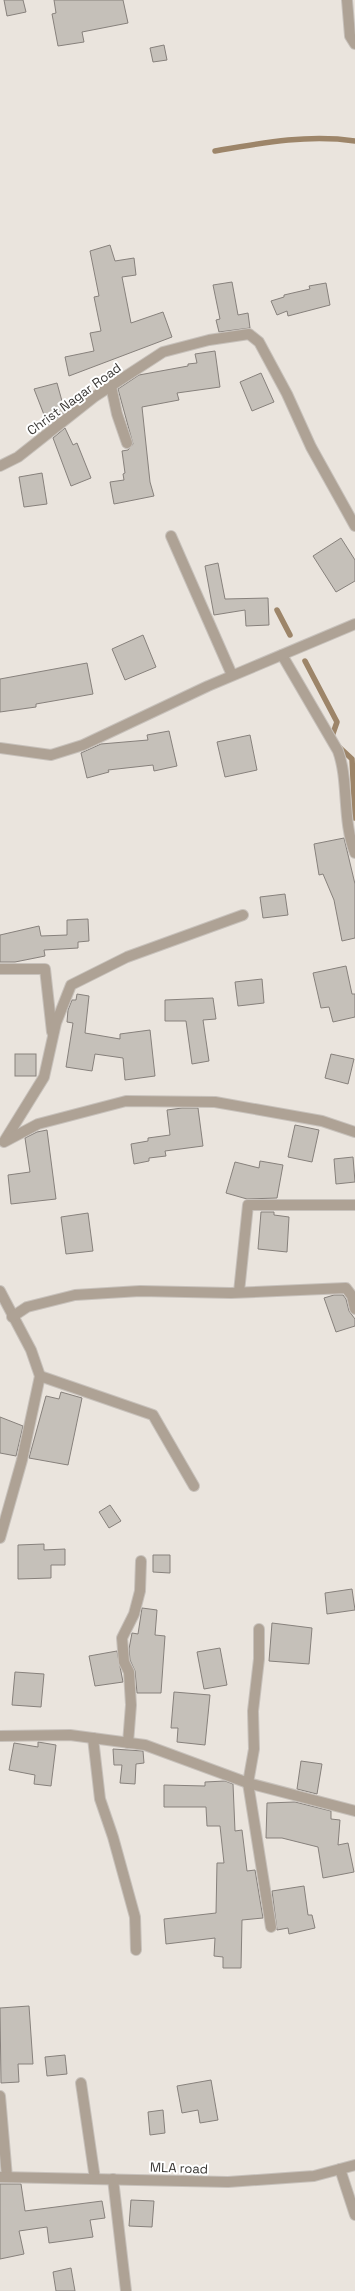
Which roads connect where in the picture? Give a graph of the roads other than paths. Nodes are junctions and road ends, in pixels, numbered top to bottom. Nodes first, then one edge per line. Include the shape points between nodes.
1 (347, 0) edge
2 (355, 44) edge
3 (111, 386) junction
4 (127, 443) dead end
5 (0, 466) edge
6 (355, 526) edge
7 (170, 536) dead end
8 (355, 624) edge
9 (282, 655) junction
10 (232, 675) junction
11 (0, 748) edge
12 (355, 853) edge
13 (243, 915) dead end
14 (0, 969) edge
15 (52, 1040) junction
16 (355, 1132) edge
17 (1, 1145) edge
18 (355, 1205) edge
19 (0, 1291) edge
20 (238, 1292) junction
21 (355, 1308) edge
22 (12, 1317) junction
23 (40, 1376) junction
24 (194, 1486) dead end
25 (0, 1538) edge
26 (141, 1561) dead end
27 (259, 1629) dead end
28 (0, 1736) edge
29 (93, 1738) junction
30 (128, 1743) junction
31 (248, 1783) junction
32 (355, 1811) edge
33 (271, 1927) dead end
34 (136, 1950) dead end
35 (80, 2083) dead end
36 (0, 2096) edge
37 (355, 2165) edge
38 (340, 2169) junction
39 (3, 2177) edge
40 (95, 2179) junction
41 (113, 2179) junction
42 (355, 2215) edge
43 (126, 2291) edge

1 - 2 street via 350,36
3 - 4 street
3 - 5 street, Christ Nagar Road via 18,457
3 - 6 street, Christ Nagar Road via 163,352 209,340 249,334 259,342 311,446
7 - 10 street
8 - 9 street
9 - 10 street
9 - 12 street via 338,751 342,764 344,800
10 - 11 street via 83,744 50,755
13 - 15 street via 127,957 71,985
14 - 15 street via 45,969
15 - 17 street via 44,1077
16 - 17 street via 322,1121 215,1102 126,1101 38,1124
18 - 20 street via 248,1206
19 - 22 street
20 - 21 street via 346,1288 352,1296
20 - 22 street via 140,1291 75,1295 27,1307
22 - 23 street via 31,1350
23 - 24 street via 153,1415
23 - 25 street via 22,1460
26 - 30 street via 140,1591 134,1614 122,1638 131,1704
27 - 31 street via 259,1660 253,1711 254,1749
28 - 29 street via 70,1735
29 - 30 street
29 - 34 street via 100,1799 135,1917
30 - 31 street via 145,1745
31 - 32 street
31 - 33 street
35 - 40 street
36 - 39 street
37 - 38 street, MLA road
38 - 41 street, MLA road via 314,2176 228,2182
38 - 42 street
39 - 40 street, MLA road
40 - 41 street, MLA road
41 - 43 street

